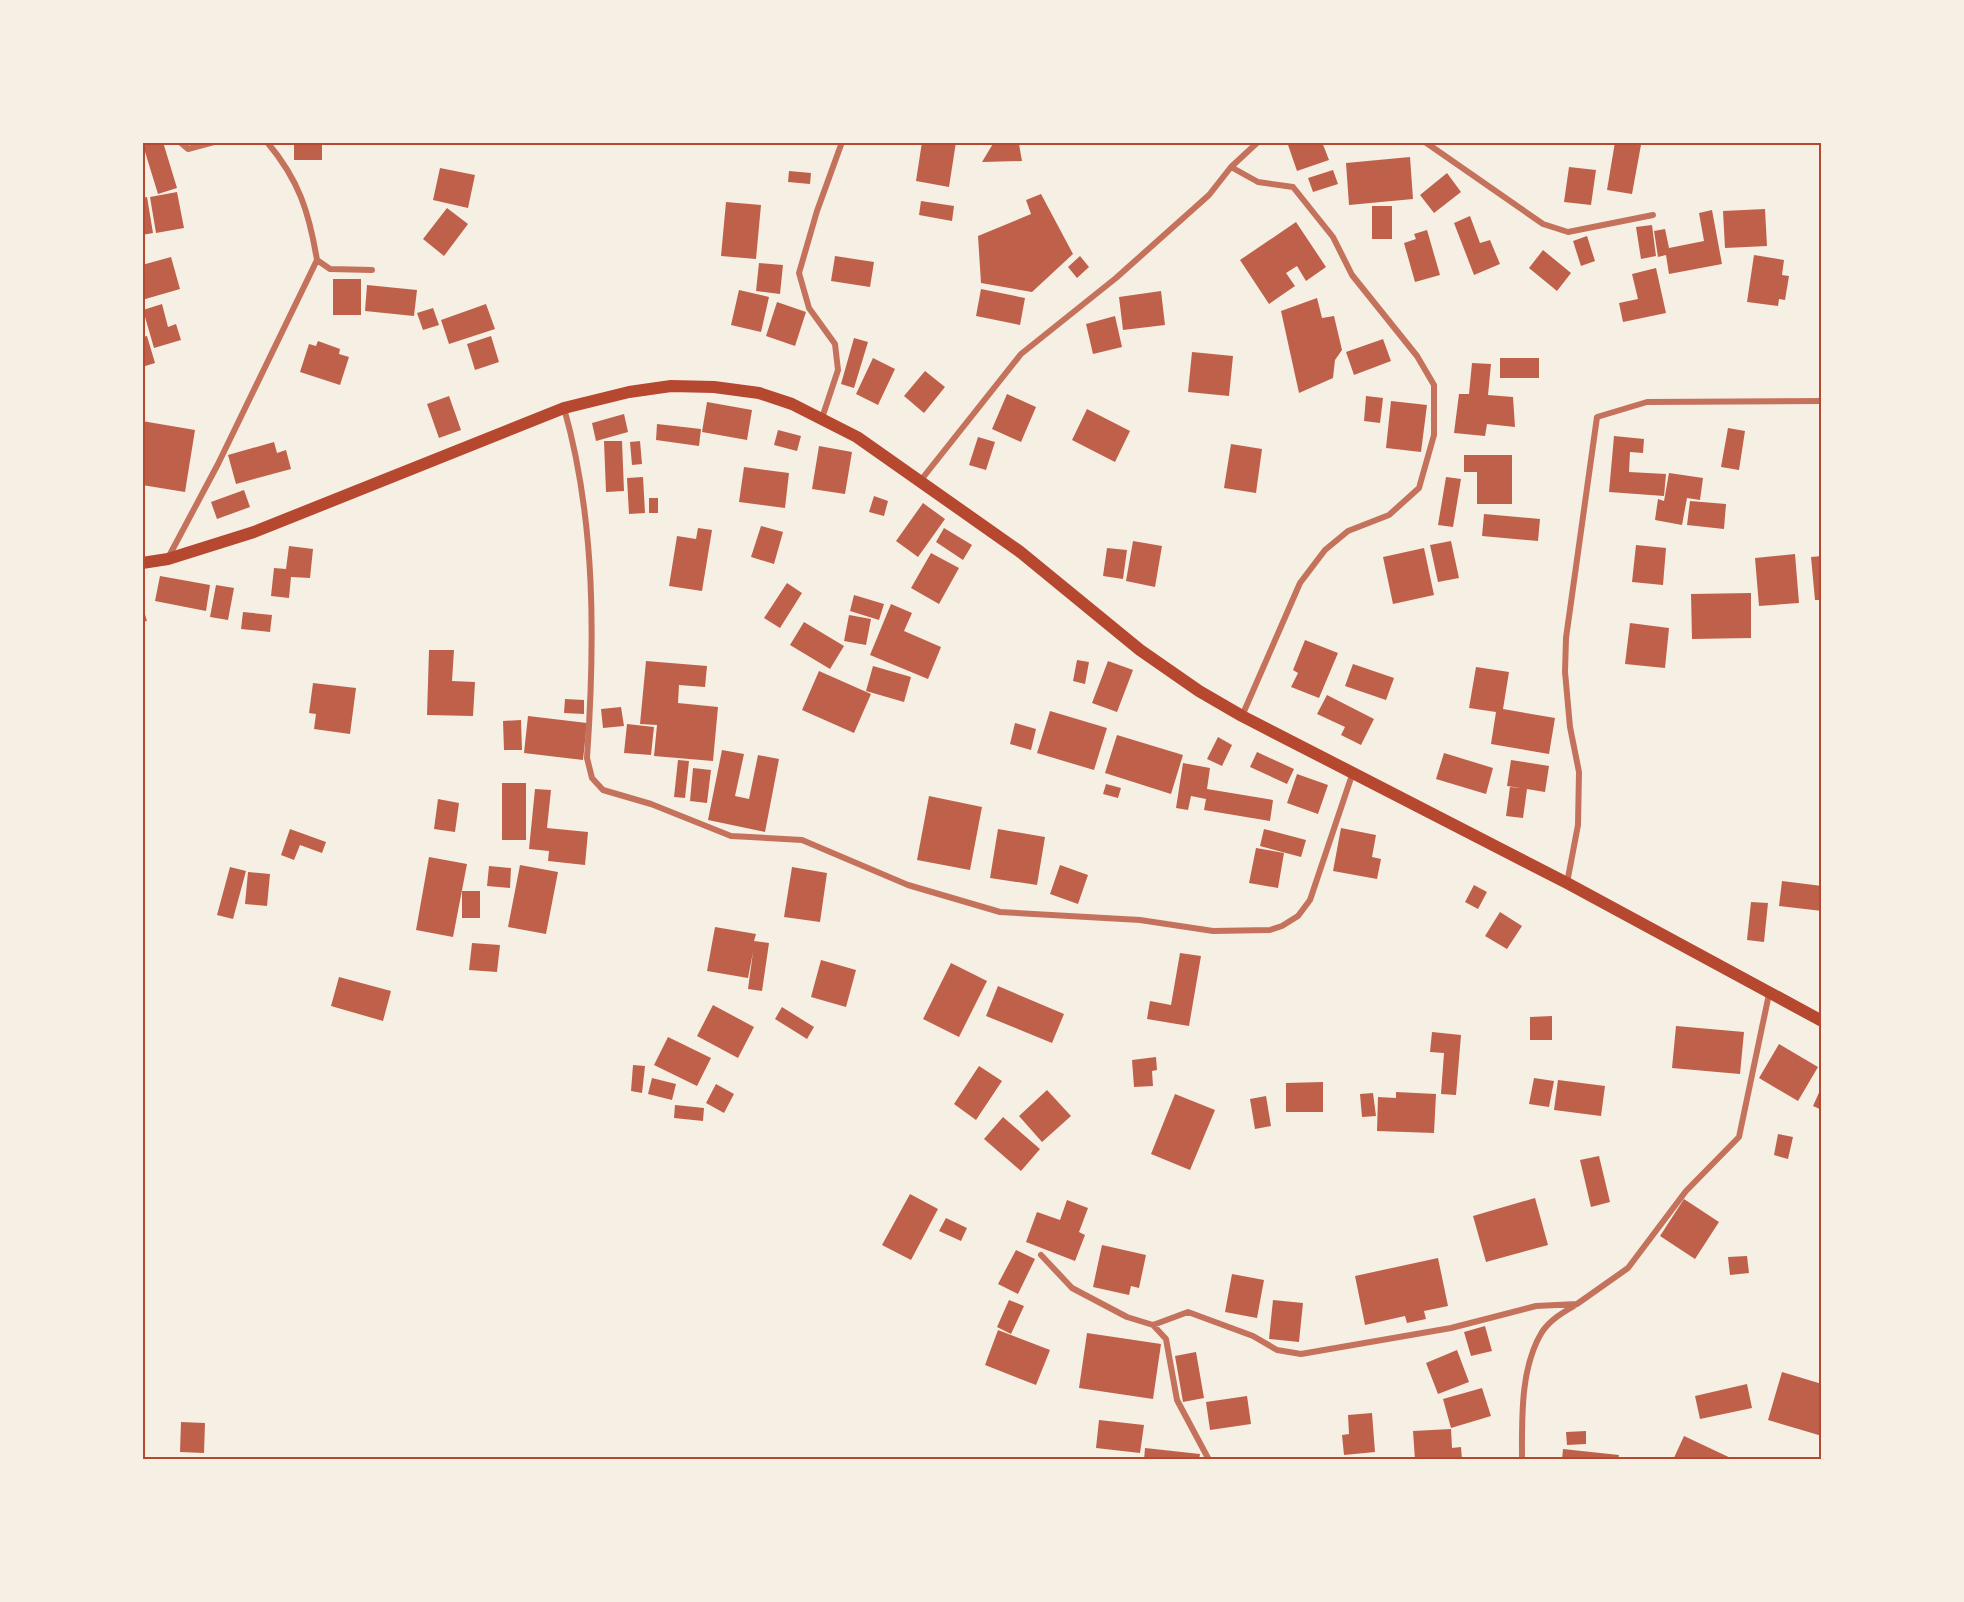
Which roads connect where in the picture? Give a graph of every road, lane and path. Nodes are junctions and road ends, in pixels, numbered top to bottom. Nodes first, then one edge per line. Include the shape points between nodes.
1 (180, 142) edge
2 (214, 142) edge
3 (267, 142) edge
4 (842, 142) edge
5 (1258, 142) edge
6 (1425, 142) edge
7 (1231, 167) junction
8 (1653, 215) dead end
9 (316, 260) junction
10 (372, 270) dead end
11 (1821, 401) edge
12 (564, 408) junction
13 (822, 418) junction
14 (921, 480) junction
15 (168, 559) junction
16 (142, 563) edge
17 (1242, 716) junction
18 (1353, 771) junction
19 (1568, 883) junction
20 (1769, 994) junction
21 (1821, 1021) edge
22 (1041, 1255) dead end
23 (1577, 1304) junction
24 (1153, 1324) junction
25 (1209, 1460) edge
26 (1522, 1460) edge

1 - 2 street via 188,149
3 - 9 street via 284,162 304,201
4 - 13 street via 799,273 809,308 835,344 838,370
5 - 7 street
6 - 8 street via 1543,224 1568,232
7 - 14 street via 1209,195 1116,278 1021,354
7 - 17 street via 1258,182 1293,187 1333,237 1352,275 1434,385 1434,435 1419,488 1389,515 1348,531 1325,550 1300,583
9 - 10 street via 330,269
9 - 15 street
11 - 19 street via 1647,402 1597,417 1566,638 1570,727 1579,772 1578,825
12 - 13 main road via 671,386 714,387 759,393
12 - 15 main road via 254,532
12 - 18 street via 576,449 592,598 587,758 592,778 603,790 651,804 731,836 802,840 908,885 1000,912 1140,920 1213,931 1270,930 1298,916 1310,900
13 - 14 main road
14 - 17 main road via 1019,551 1140,650
15 - 16 main road
17 - 18 main road
18 - 19 main road
19 - 20 main road
20 - 21 main road
20 - 23 street via 1738,1137 1686,1191 1628,1268
22 - 24 street via 1072,1288 1127,1317
23 - 24 street via 1536,1306 1451,1328 1301,1354 1277,1350 1253,1336 1188,1312
23 - 26 street via 1557,1316 1543,1331 1531,1358 1522,1421
24 - 25 street via 1166,1339 1177,1400

